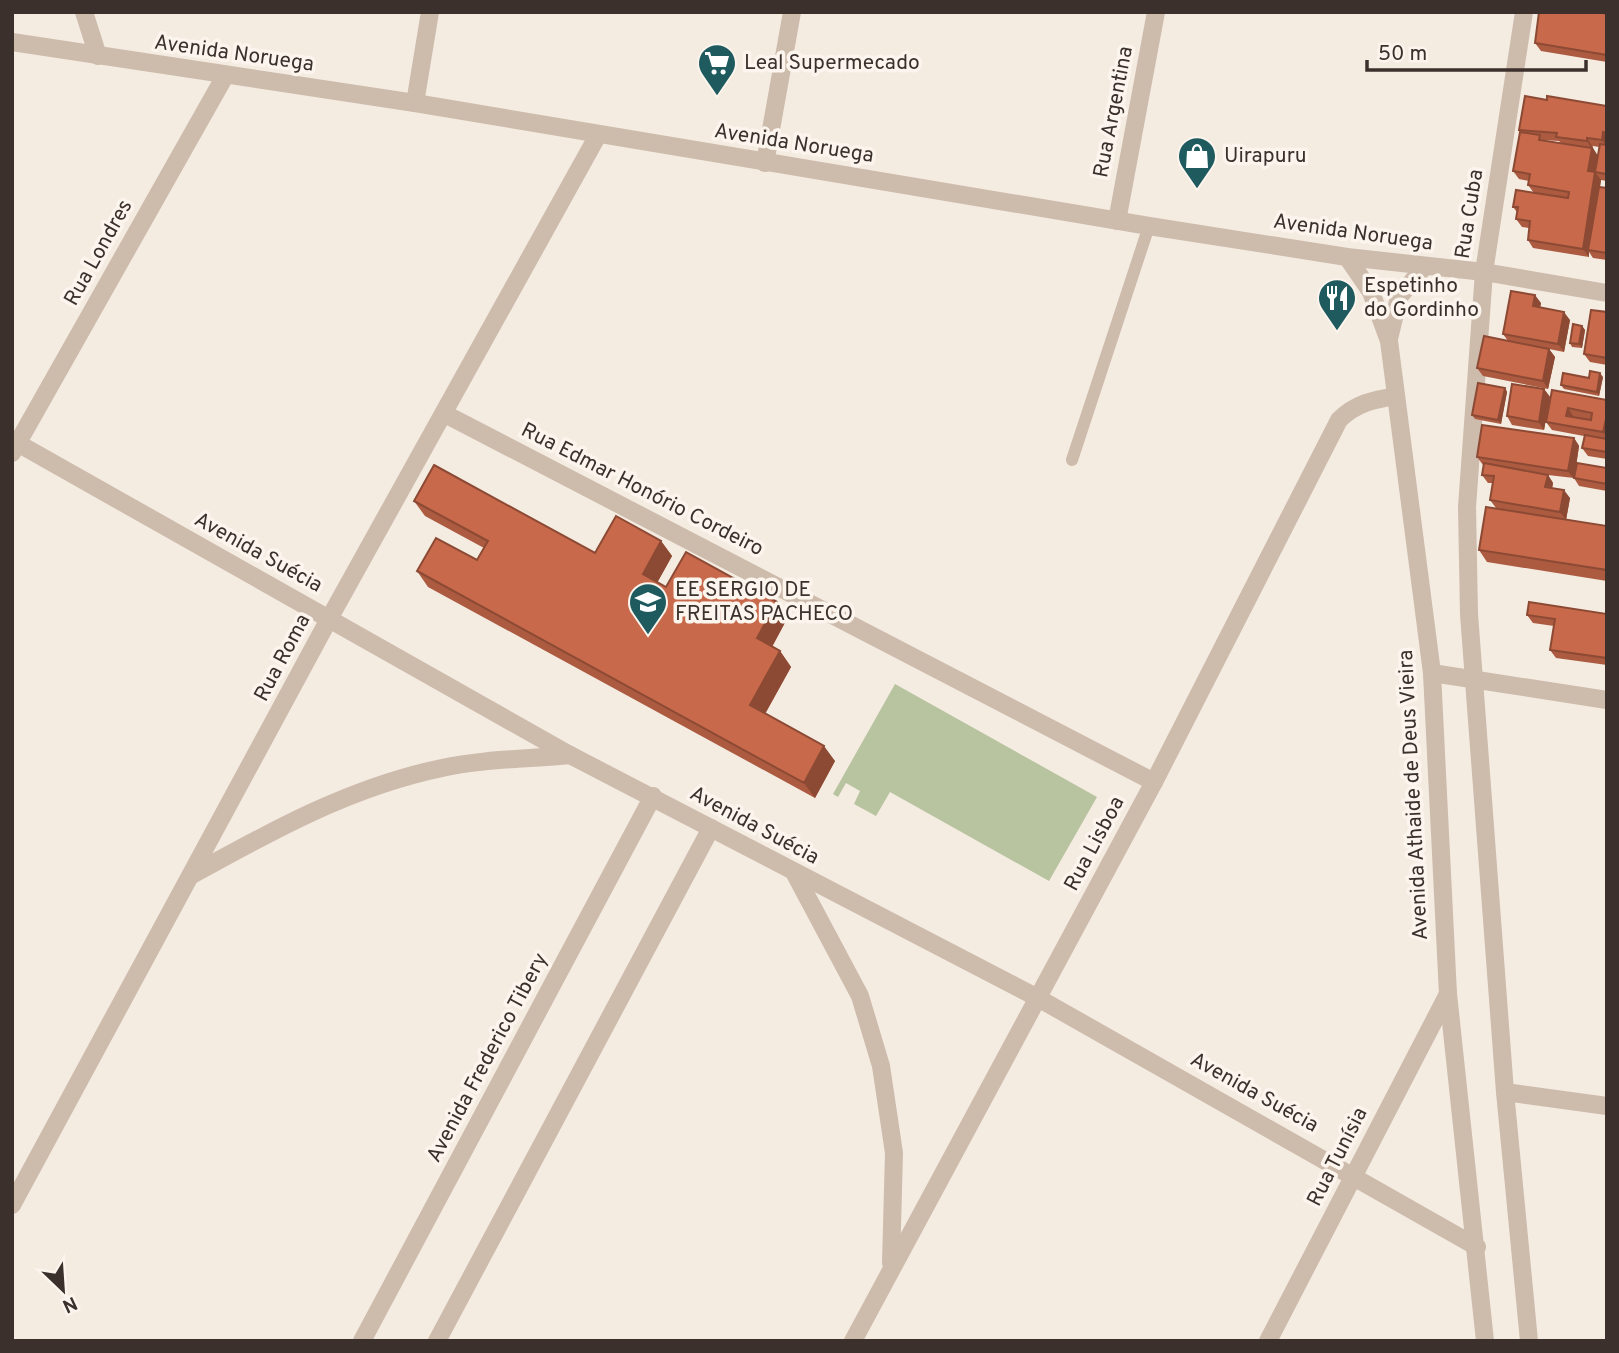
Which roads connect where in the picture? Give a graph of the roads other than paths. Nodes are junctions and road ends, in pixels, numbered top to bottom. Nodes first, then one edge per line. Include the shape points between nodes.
1 (84, 12) edge
2 (430, 12) edge
3 (792, 12) edge
4 (1156, 12) edge
5 (1524, 12) edge
6 (12, 42) edge
7 (98, 56) junction
8 (225, 76) junction
9 (415, 103) junction
10 (598, 135) junction
11 (765, 163) junction
12 (1117, 220) junction
13 (1150, 226) junction
14 (1348, 257) junction
15 (1425, 266) junction
16 (1483, 272) junction
17 (1607, 293) edge
18 (1389, 341) junction
19 (1396, 396) junction
20 (445, 414) junction
21 (14, 445) edge
22 (1072, 460) dead end
23 (329, 619) junction
24 (1432, 673) junction
25 (1474, 678) junction
26 (1607, 700) edge
27 (570, 755) junction
28 (1154, 782) junction
29 (653, 796) junction
30 (711, 828) junction
31 (794, 874) junction
32 (192, 875) junction
33 (1448, 994) junction
34 (1038, 998) junction
35 (1505, 1092) junction
36 (1607, 1106) edge
37 (1354, 1176) junction
38 (12, 1205) edge
39 (1477, 1247) junction
40 (891, 1268) junction
41 (362, 1341) edge
42 (437, 1341) edge
43 (853, 1341) edge
44 (1268, 1341) edge
45 (1485, 1341) edge
46 (1529, 1341) edge

1 - 7 street
2 - 9 street
3 - 11 street
4 - 12 street, Rua Argentina
5 - 16 street, Rua Cuba
6 - 7 street, Avenida Noruega
7 - 8 street, Avenida Noruega
8 - 9 street, Avenida Noruega
8 - 21 street, Rua Londres
9 - 10 street, Avenida Noruega
10 - 11 street, Avenida Noruega
10 - 20 street, Rua Roma
11 - 12 street, Avenida Noruega
12 - 13 street, Avenida Noruega
13 - 14 street, Avenida Noruega
13 - 22 lane
14 - 15 street, Avenida Noruega
14 - 18 street, Avenida Athaide de Deus Vieira via 1371,292
15 - 16 street, Avenida Noruega
15 - 18 street via 1399,297
16 - 17 street, Avenida Noruega
16 - 25 street, Rua Cuba via 1467,507
18 - 19 street, Avenida Athaide de Deus Vieira
19 - 24 street, Avenida Athaide de Deus Vieira
19 - 28 street, Rua Lisboa via 1366,401 1339,420
20 - 23 street, Rua Roma
20 - 28 street, Rua Edmar Honório Cordeiro
21 - 23 street, Avenida Suécia
23 - 27 street, Avenida Suécia
23 - 32 street, Rua Roma
24 - 25 street
24 - 33 street, Avenida Athaide de Deus Vieira
25 - 26 street
25 - 35 street
27 - 29 street, Avenida Suécia
27 - 32 street via 444,768 356,791 279,826
28 - 34 street, Rua Lisboa
29 - 30 street, Avenida Suécia
29 - 41 street, Avenida Frederico Tibery
30 - 31 street, Avenida Suécia
30 - 42 street
31 - 34 street, Avenida Suécia
31 - 40 street via 860,996 881,1066 894,1153
32 - 38 street, Rua Roma
33 - 37 street, Rua Tunísia
33 - 39 street, Avenida Athaide de Deus Vieira
34 - 37 street, Avenida Suécia
34 - 40 street, Rua Lisboa
35 - 36 street
35 - 46 street
37 - 39 street, Avenida Suécia
37 - 44 street, Rua Tunísia
39 - 45 street, Avenida Athaide de Deus Vieira
40 - 43 street, Rua Lisboa

